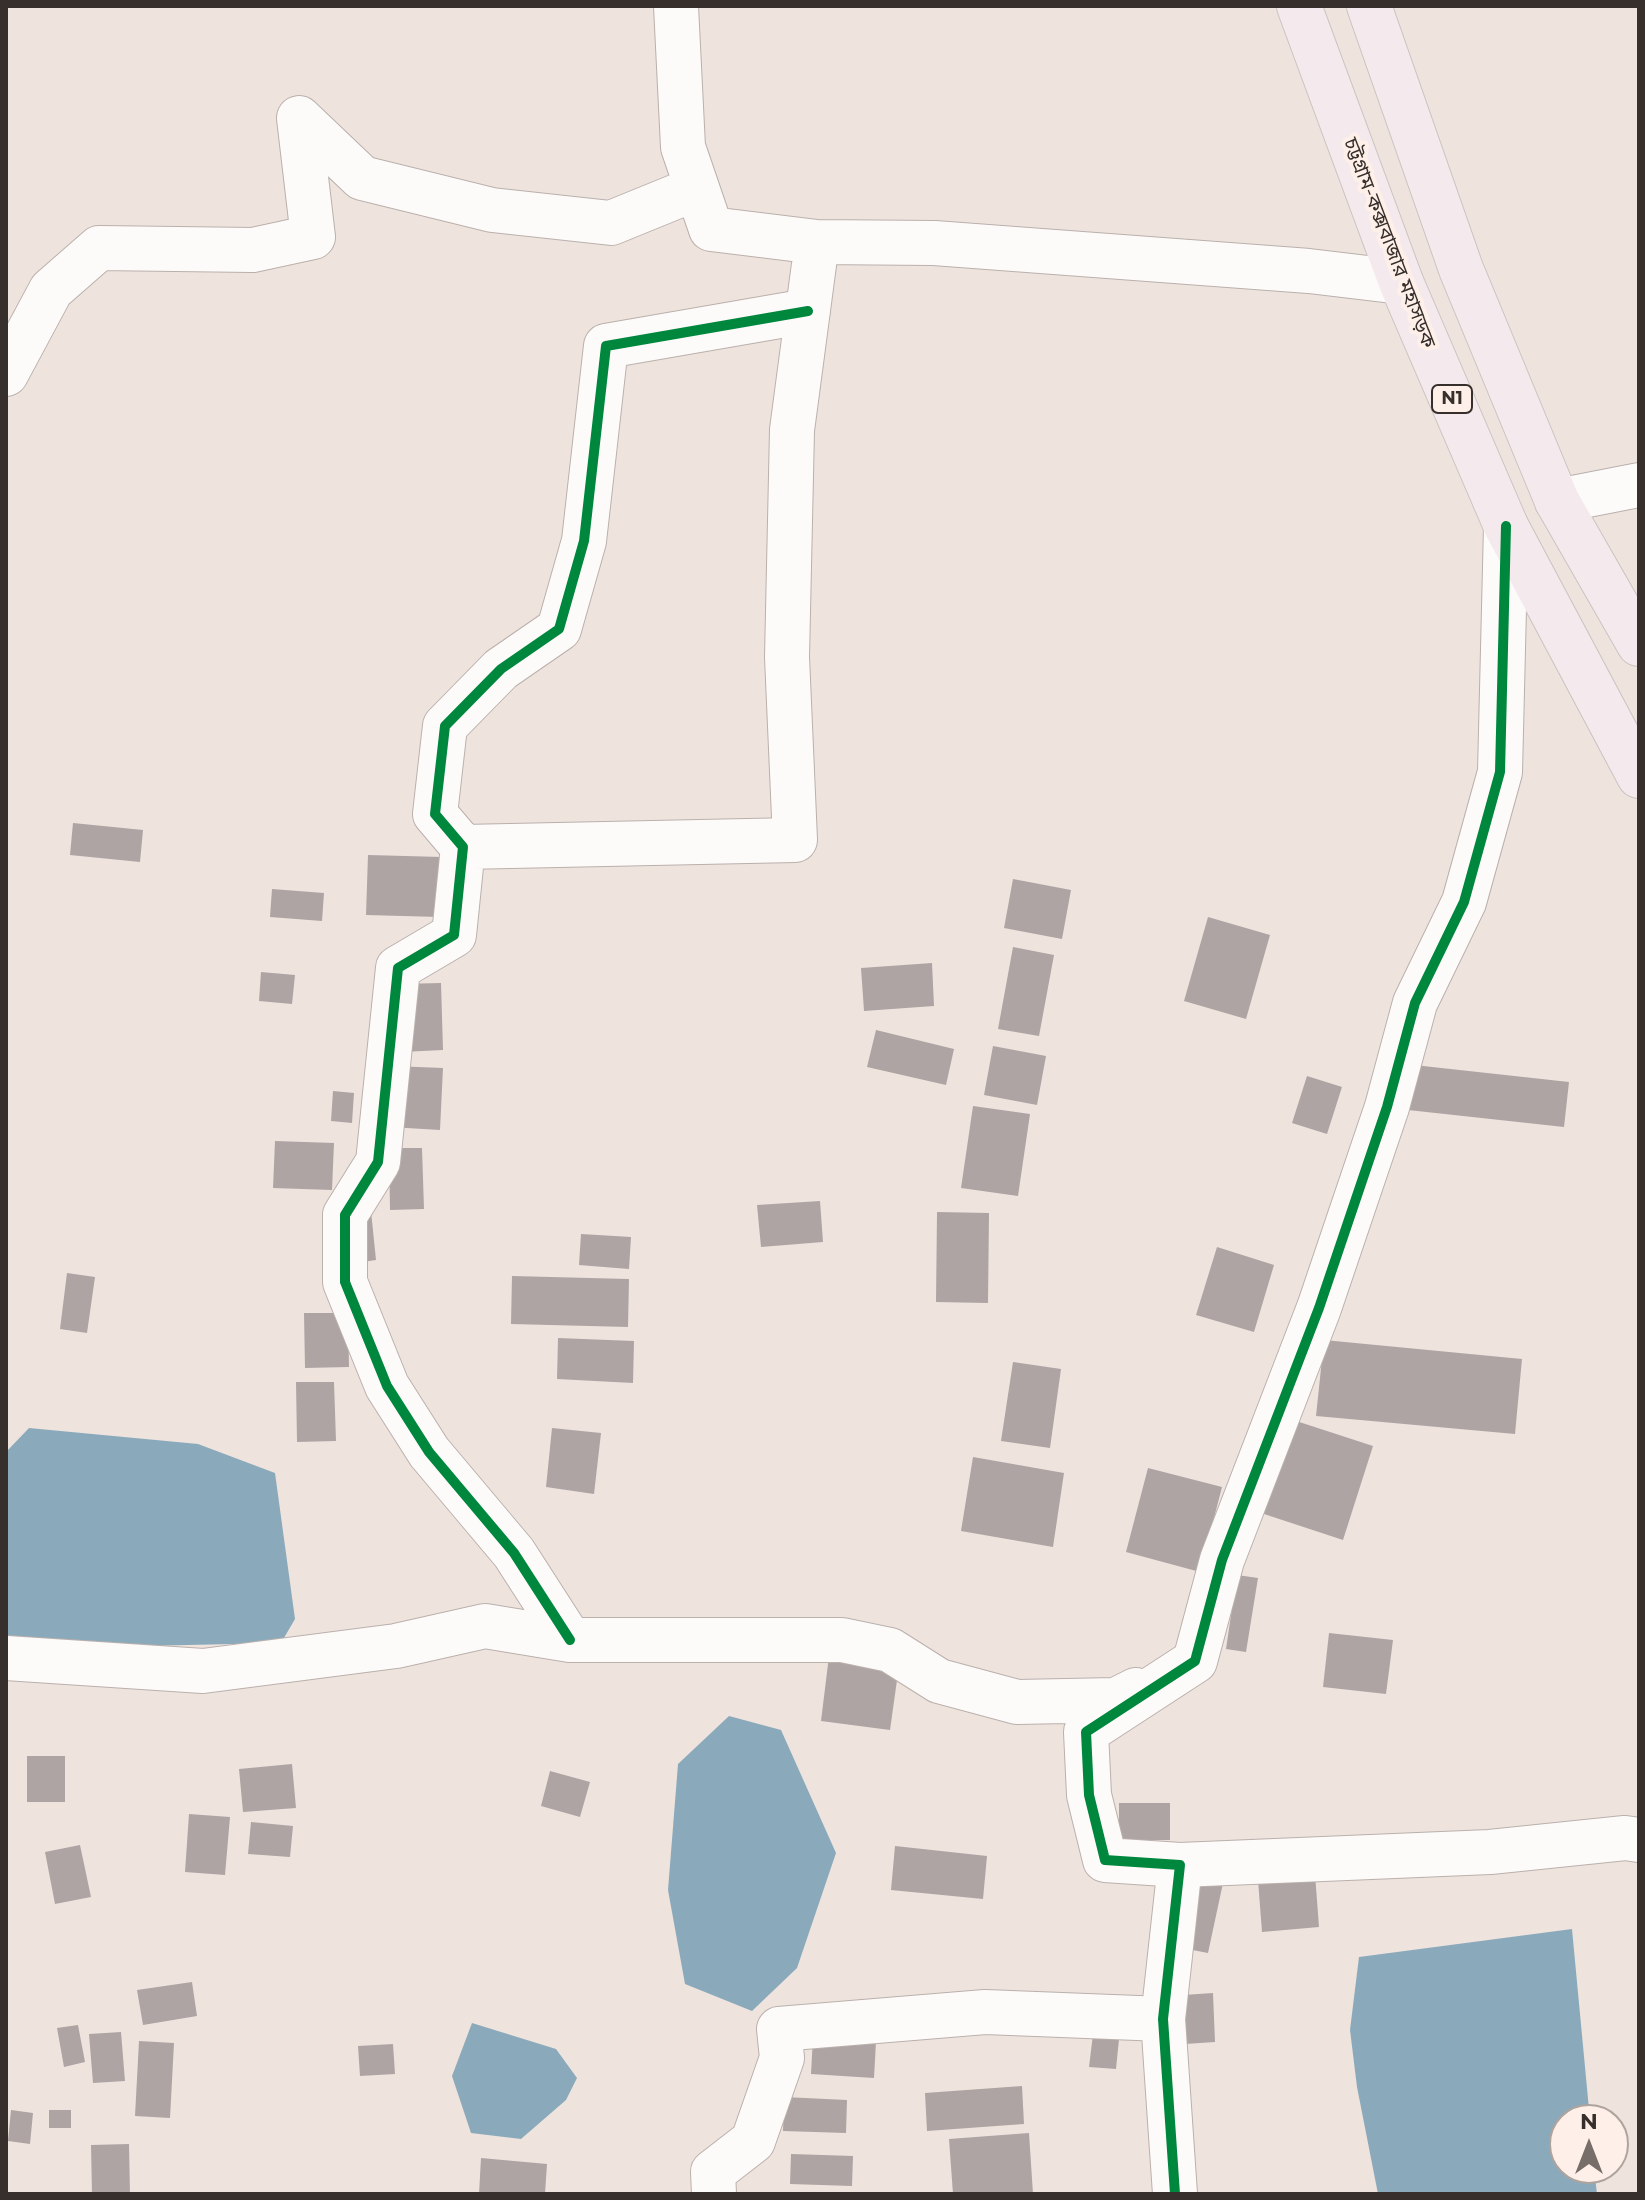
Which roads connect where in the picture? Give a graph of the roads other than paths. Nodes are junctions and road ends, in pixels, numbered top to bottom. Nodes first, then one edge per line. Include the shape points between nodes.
1 (676, 6) edge
2 (1299, 6) edge
3 (1369, 6) edge
4 (697, 188) junction
5 (817, 242) junction
6 (1401, 282) junction
7 (808, 311) junction
8 (6, 374) edge
9 (1639, 485) edge
10 (1557, 501) junction
11 (1506, 526) junction
12 (1639, 644) edge
13 (1639, 776) edge
14 (463, 847) junction
15 (570, 1640) junction
16 (6, 1658) edge
17 (1195, 1661) junction
18 (1639, 1840) edge
19 (1180, 1865) junction
20 (1163, 2019) junction
21 (714, 2194) edge
22 (1175, 2194) edge

1 - 4 street via 683,147
2 - 6 highway, চট্টগ্রাম-কক্সবাজার মহাসড়ক / N1
3 - 10 highway via 1461,269
4 - 5 street via 711,229
4 - 8 street via 611,223 492,210 362,178 299,118 313,237 253,250 99,248 51,290
5 - 6 street via 934,243
5 - 7 street
6 - 11 highway, চট্টগ্রাম-কক্সবাজার মহাসড়ক / N1
7 - 14 street via 606,346 584,541 559,629 501,669 445,726 435,814
7 - 14 street via 791,445 787,657 795,840
9 - 10 street
10 - 12 highway
11 - 13 highway, চট্টগ্রাম-কক্সবাজার মহাসড়ক / N1
11 - 17 street via 1500,772 1488,816 1464,902 1415,1003 1387,1107 1324,1293 1222,1560
14 - 15 street via 454,935 398,968 378,1162 345,1215 345,1282 387,1386 429,1452 514,1553
15 - 16 street via 485,1626 396,1646 203,1671
15 - 17 street via 842,1640 890,1650 939,1681 1017,1702 1116,1700
17 - 19 street via 1086,1732 1089,1795 1105,1860
18 - 19 street
19 - 20 street
20 - 21 street via 985,2012 779,2029 782,2058 753,2141 713,2172
20 - 22 street

